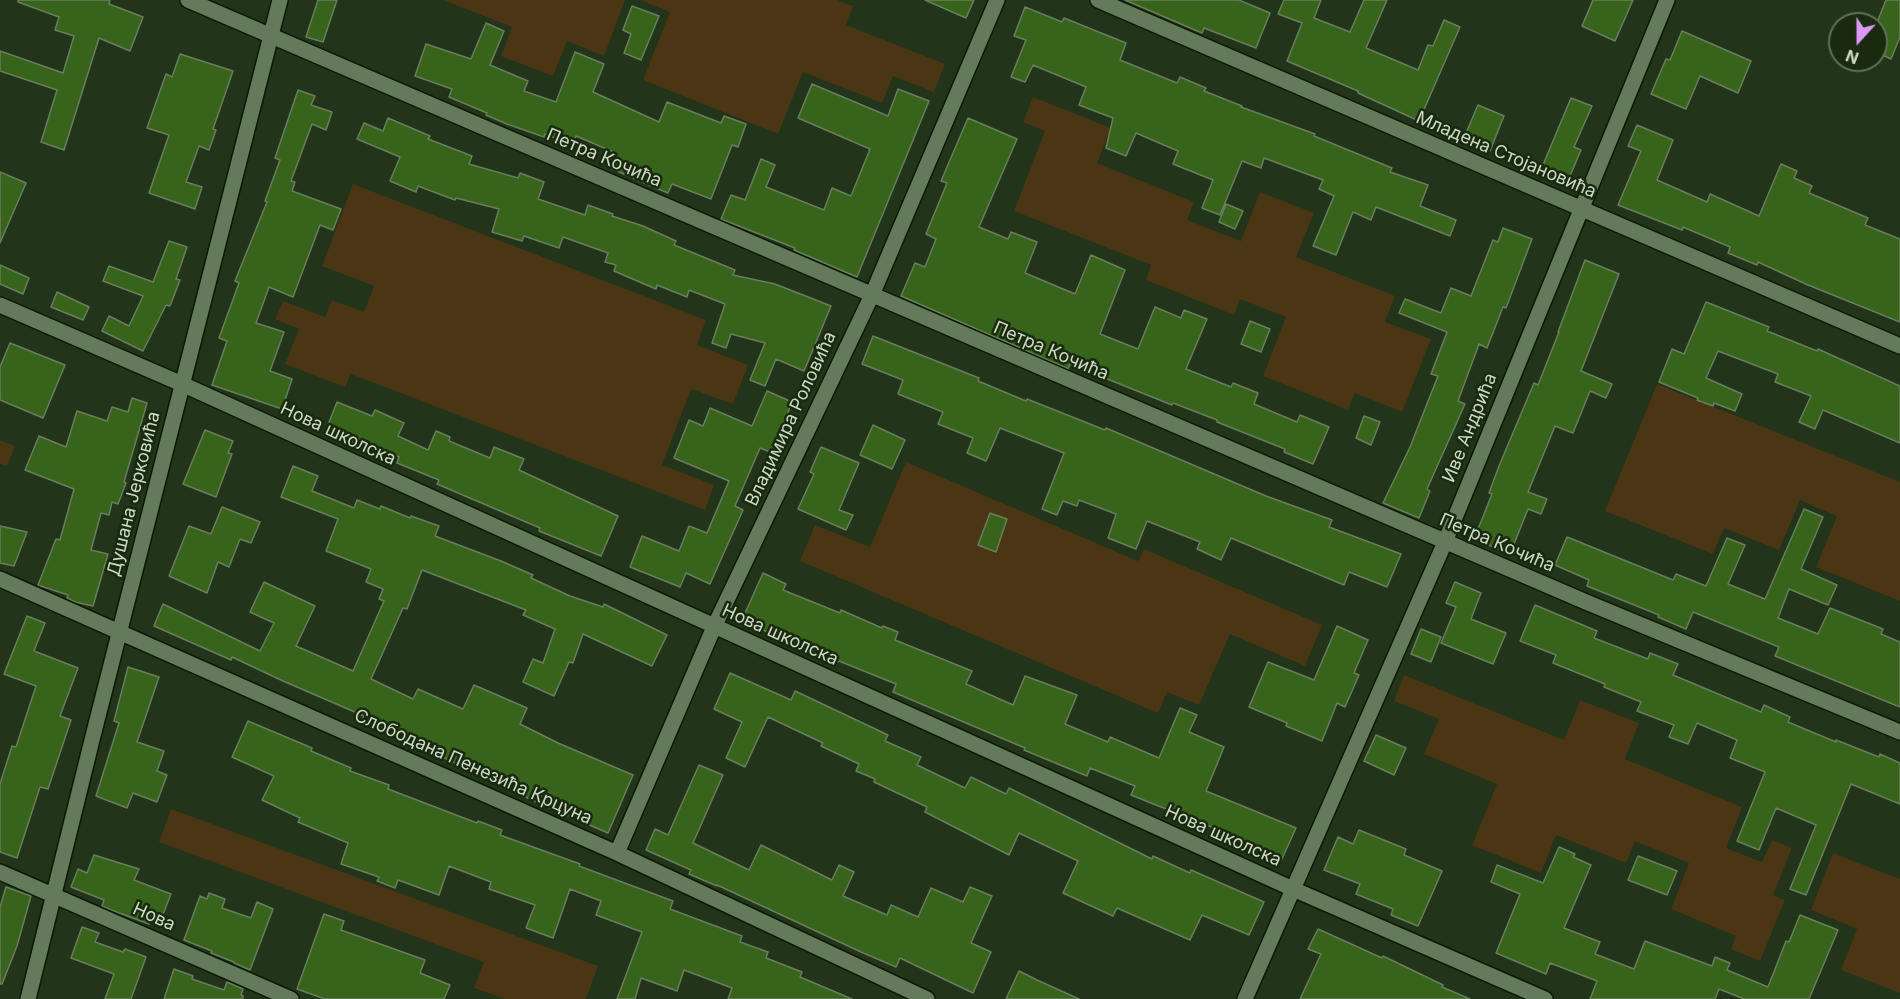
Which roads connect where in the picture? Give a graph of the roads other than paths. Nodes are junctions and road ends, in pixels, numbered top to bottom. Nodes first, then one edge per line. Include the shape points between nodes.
1 (188, 0) edge
2 (280, 0) edge
3 (997, 0) edge
4 (1098, 0) edge
5 (1667, 0) edge
6 (271, 35) junction
7 (1580, 208) junction
8 (872, 295) junction
9 (0, 305) edge
10 (1900, 346) edge
11 (182, 384) junction
12 (1445, 542) junction
13 (0, 579) edge
14 (714, 627) junction
15 (119, 632) junction
16 (1900, 732) edge
17 (618, 853) junction
18 (0, 872) edge
19 (1293, 889) junction
20 (54, 895) junction
21 (28, 999) edge
22 (291, 999) edge
23 (927, 999) edge
24 (1245, 999) edge
25 (1545, 999) edge

1 - 6 street, Петра Кочића
2 - 6 street, Душана Јерковића
3 - 8 street, Владимира Роловића
4 - 7 street, Младена Стојановића
5 - 7 street, Иве Андрића
6 - 8 street, Петра Кочића
6 - 11 street, Душана Јерковића
7 - 10 street, Младена Стојановића
7 - 12 street, Иве Андрића
8 - 12 street, Петра Кочића
8 - 14 street, Владимира Роловића
9 - 11 street, Нова школска
11 - 14 street, Нова школска
11 - 15 street, Душана Јерковића
12 - 16 street, Петра Кочића
12 - 19 street, Иве Андрића
13 - 15 street, Слободана Пенезића Крцуна
14 - 17 street, Владимира Роловића
14 - 19 street, Нова школска
15 - 17 street, Слободана Пенезића Крцуна
15 - 20 street, Душана Јерковића
17 - 23 street, Слободана Пенезића Крцуна
18 - 20 street, Нова
19 - 24 street, Иве Андрића
19 - 25 street, Нова школска
20 - 21 street, Душана Јерковића
20 - 22 street, Нова

